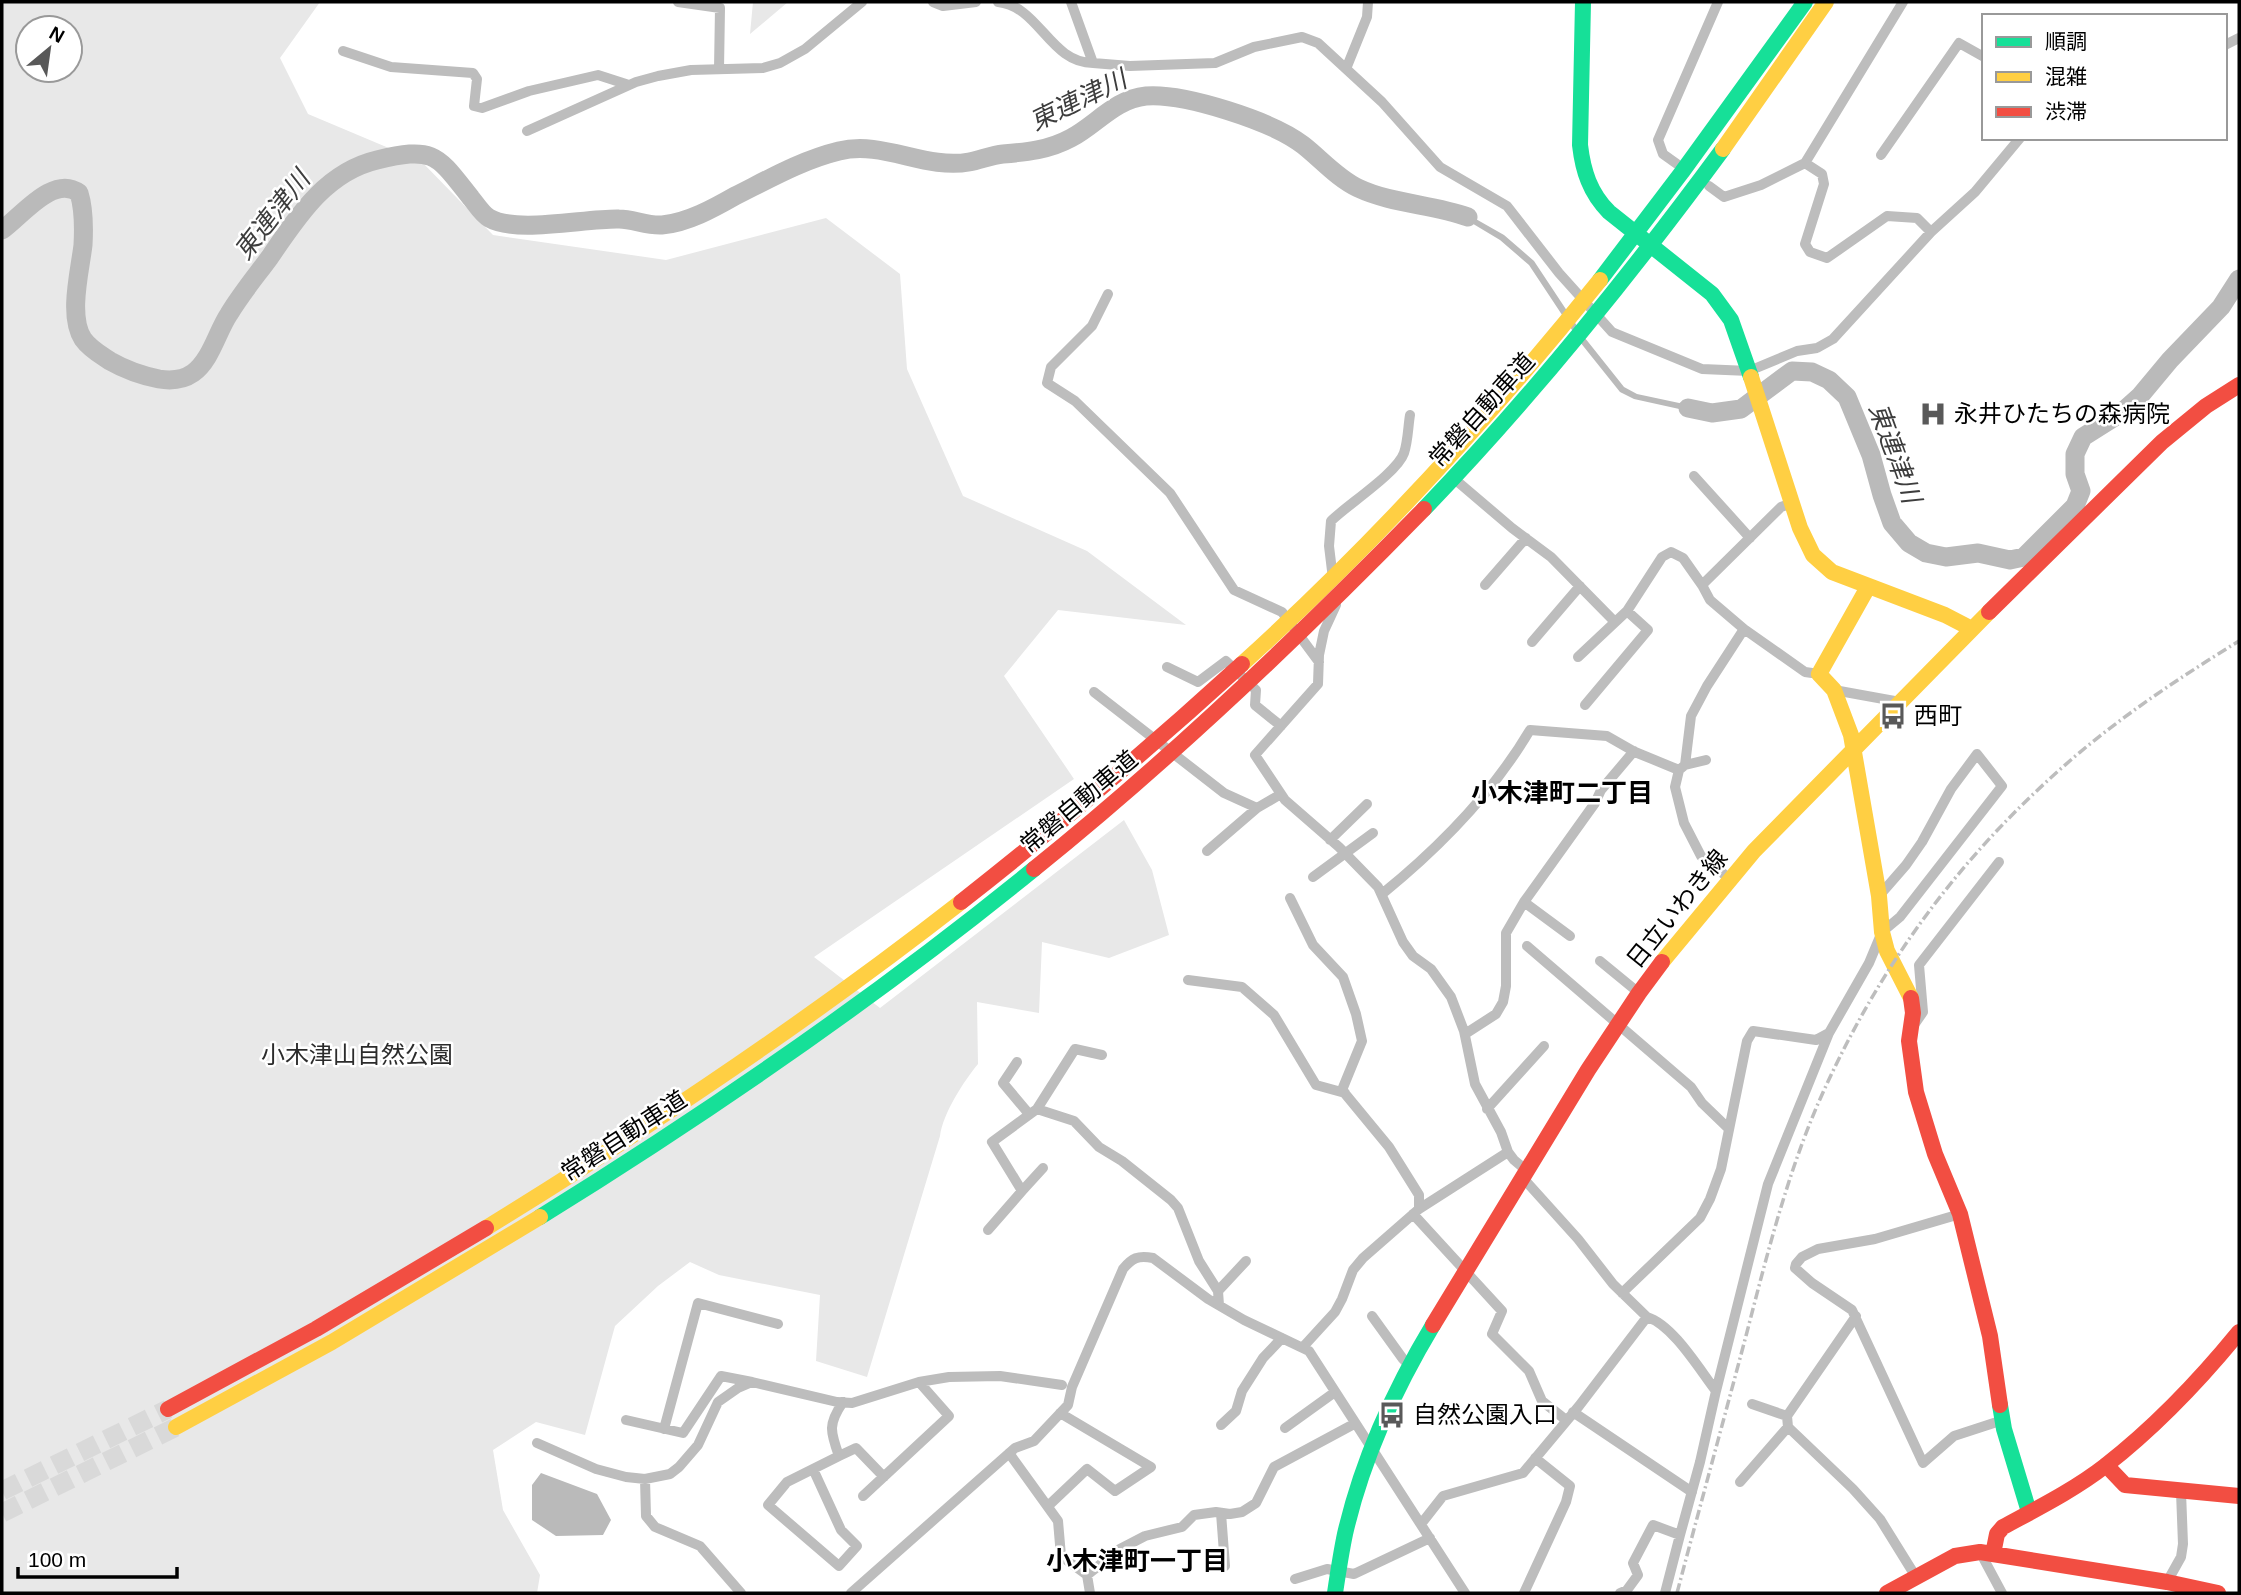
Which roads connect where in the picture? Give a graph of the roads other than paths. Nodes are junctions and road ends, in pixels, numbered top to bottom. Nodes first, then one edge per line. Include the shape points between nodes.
1 (678, 2) edge
2 (862, 2) edge
3 (933, 2) edge
4 (976, 2) edge
5 (998, 2) edge
6 (1071, 2) edge
7 (1368, 2) edge
8 (1583, 2) edge
9 (1718, 2) edge
10 (1798, 2) edge
11 (1805, 2) edge
12 (1826, 2) edge
13 (1838, 2) edge
14 (1903, 2) edge
15 (1777, 41) junction
16 (343, 51) dead end
17 (1982, 56) edge
18 (1093, 63) junction
19 (719, 69) junction
20 (1346, 69) junction
21 (629, 85) junction
22 (1753, 106) junction
23 (527, 131) dead end
24 (2018, 140) edge
25 (1881, 155) dead end
26 (1805, 163) junction
27 (1681, 168) junction
28 (1704, 184) junction
29 (1931, 232) junction
30 (1108, 294) dead end
31 (1750, 375) junction
32 (2239, 385) edge
33 (1410, 415) dead end
34 (1694, 476) dead end
35 (1458, 482) dead end
36 (1792, 503) junction
37 (1526, 538) junction
38 (1750, 538) junction
39 (1485, 585) dead end
40 (1702, 585) junction
41 (1580, 586) junction
42 (1868, 587) junction
43 (1627, 611) junction
44 (1615, 622) junction
45 (1744, 628) junction
46 (1972, 629) junction
47 (1532, 642) dead end
48 (1578, 657) dead end
49 (1319, 662) junction
50 (1167, 667) dead end
51 (1819, 674) junction
52 (1834, 690) junction
53 (1094, 692) dead end
54 (1900, 702) junction
55 (1585, 705) dead end
56 (1281, 726) junction
57 (1853, 749) junction
58 (1633, 751) junction
59 (1706, 760) dead end
60 (1682, 767) junction
61 (1281, 794) junction
62 (1367, 804) dead end
63 (1257, 808) junction
64 (1373, 833) dead end
65 (1330, 839) junction
66 (1207, 851) dead end
67 (1345, 853) junction
68 (1999, 862) dead end
69 (1313, 877) dead end
70 (1730, 879) junction
71 (1382, 894) junction
72 (1880, 896) junction
73 (1290, 898) dead end
74 (1524, 902) junction
75 (1882, 932) junction
76 (1570, 936) dead end
77 (1527, 946) dead end
78 (1600, 961) dead end
79 (1188, 980) dead end
80 (1640, 993) junction
81 (1617, 1024) junction
82 (1910, 1031) junction
83 (1829, 1033) junction
84 (1465, 1034) junction
85 (1544, 1046) dead end
86 (1102, 1055) dead end
87 (1017, 1062) dead end
88 (1345, 1093) junction
89 (1487, 1109) junction
90 (1033, 1111) junction
91 (1729, 1129) junction
92 (1508, 1152) junction
93 (1043, 1168) dead end
94 (1525, 1174) junction
95 (1022, 1191) junction
96 (1416, 1212) junction
97 (1960, 1214) junction
98 (988, 1230) dead end
99 (1246, 1261) dead end
100 (1466, 1274) junction
101 (1218, 1291) junction
102 (1622, 1293) junction
103 (1219, 1305) junction
104 (1373, 1316) dead end
105 (1856, 1316) junction
106 (1647, 1317) junction
107 (778, 1324) dead end
108 (2239, 1332) edge
109 (1282, 1338) junction
110 (1303, 1347) junction
111 (1410, 1366) junction
112 (751, 1382) junction
113 (919, 1382) junction
114 (1062, 1385) dead end
115 (1716, 1391) junction
116 (1335, 1392) junction
117 (843, 1402) junction
118 (1752, 1404) dead end
119 (168, 1409) tunnel mouth
120 (1060, 1413) junction
121 (1569, 1416) junction
122 (626, 1420) dead end
123 (2003, 1420) junction
124 (1787, 1421) junction
125 (1354, 1423) junction
126 (1221, 1425) dead end
127 (176, 1427) tunnel mouth
128 (1285, 1427) dead end
129 (664, 1429) junction
130 (537, 1443) dead end
131 (1371, 1448) junction
132 (1009, 1453) junction
133 (839, 1456) junction
134 (1535, 1458) junction
135 (2106, 1465) junction
136 (813, 1469) junction
137 (884, 1477) junction
138 (645, 1479) junction
139 (1740, 1482) dead end
140 (1692, 1492) junction
141 (2181, 1492) junction
142 (863, 1496) dead end
143 (2239, 1496) edge
144 (1048, 1506) junction
145 (2029, 1512) junction
146 (1221, 1513) junction
147 (1421, 1524) junction
148 (1680, 1535) junction
149 (1430, 1538) junction
150 (1987, 1553) junction
151 (1225, 1566) dead end
152 (1338, 1570) junction
153 (1087, 1574) junction
154 (1916, 1577) junction
155 (1295, 1579) dead end
156 (2167, 1581) junction
157 (741, 1593) edge
158 (851, 1593) edge
159 (1090, 1593) edge
160 (1335, 1593) edge
161 (1465, 1593) edge
162 (1524, 1593) edge
163 (1620, 1593) edge
164 (1665, 1593) edge
165 (1886, 1593) edge
166 (2003, 1593) edge
167 (2218, 1593) edge

1 - 19 street via 720,8
2 - 19 street via 805,49 780,63
3 - 4 street via 943,6
5 - 18 street via 1021,10 1074,60
6 - 18 street
7 - 20 street via 1367,17
8 - 31 main road via 1580,145 1590,187 1609,212 1712,294 1737,334
9 - 27 street via 1658,140 1662,154
10 - 15 main road
11 - 15 main road, 常磐自動車道
12 - 22 main road, 常磐自動車道
13 - 22 main road via 1798,58
14 - 26 street
15 - 27 main road, 常磐自動車道
16 - 21 street via 391,67 473,73 477,79 474,106 482,108 598,75
17 - 25 street via 1959,44
18 - 20 street via 1215,63 1254,47 1302,37 1318,43
19 - 21 street via 675,72
20 - 31 street via 1440,167 1507,206 1612,332 1702,369
21 - 23 street
22 - 28 main road, 常磐自動車道
24 - 29 street via 1975,192
26 - 28 street via 1762,185 1724,197
26 - 29 street via 1822,174 1824,184 1805,244 1810,252 1827,258 1887,216 1917,218
27 - 119 main road, 常磐自動車道 via 1541,351 1376,534 1269,641 1061,825 897,953 684,1103 369,1299
28 - 127 main road, 常磐自動車道 via 1555,362 1389,546 1280,654 1071,840 898,974 692,1119 381,1314
29 - 31 street via 1833,339
30 - 49 street via 1092,326 1051,367 1047,383 1076,401 1170,493 1234,590 1282,612
31 - 36 main road
32 - 46 main road, 日立いわき線 via 2162,442
33 - 49 street via 1403,456 1331,521 1336,606 1324,631
34 - 38 street
35 - 37 street
36 - 38 street via 1781,507
36 - 42 main road via 1813,555 1832,572
37 - 39 street
37 - 41 street
38 - 40 street
40 - 43 street via 1683,558 1671,552 1662,556
40 - 45 street via 1710,600
41 - 44 street
41 - 47 street
42 - 46 main road
42 - 51 main road
43 - 44 street
43 - 55 street via 1648,630
44 - 48 street
45 - 51 street via 1805,672
45 - 60 street via 1691,716
46 - 54 main road, 日立いわき線
49 - 56 street via 1318,684
50 - 56 street via 1198,682 1226,662 1256,690 1255,705
51 - 52 main road
52 - 54 street
52 - 57 main road
53 - 63 street via 1224,793
54 - 57 main road, 日立いわき線
56 - 61 street via 1255,755
57 - 70 main road, 日立いわき線
57 - 72 main road
58 - 60 street
58 - 71 street via 1607,736 1530,730 1510,764 1476,805 1419,864
58 - 74 street
59 - 60 street
60 - 70 street via 1675,787 1684,823 1701,856
61 - 63 street
61 - 65 street
62 - 65 street
63 - 66 street
64 - 67 street
65 - 67 street
67 - 69 street
67 - 71 street
68 - 82 street via 1919,965 1923,1012
70 - 80 main road, 日立いわき線
71 - 84 street via 1403,942 1432,969 1451,997
72 - 75 main road
72 - 75 street via 1923,842 1951,789 1977,754 2002,786 1900,917
73 - 88 street via 1313,945 1343,977 1356,1014 1363,1041 1342,1090
74 - 76 street
74 - 84 street via 1506,933 1503,1002 1496,1014
75 - 82 main road via 1911,996
75 - 83 street
77 - 81 street
78 - 80 street
79 - 88 street via 1241,987 1274,1015 1316,1085
80 - 81 main road, 日立いわき線
81 - 91 street via 1691,1087
81 - 94 main road, 日立いわき線
82 - 97 main road via 1916,1092
83 - 91 street via 1816,1040 1753,1031
83 - 115 street via 1768,1184
84 - 89 street via 1475,1084
85 - 89 street
86 - 90 street via 1075,1049
87 - 90 street via 1003,1083
88 - 96 street via 1389,1147 1419,1195
89 - 92 street
90 - 95 street via 992,1142
90 - 101 street via 1074,1121 1099,1147 1171,1200
91 - 102 street via 1721,1169 1700,1218
92 - 94 street
92 - 96 street
93 - 95 street
94 - 100 main road, 日立いわき線
94 - 102 street
95 - 98 street
96 - 100 street
96 - 110 street via 1363,1258 1335,1312
97 - 105 street via 1875,1239 1818,1249 1802,1257 1795,1268
97 - 123 main road via 1990,1336
99 - 101 street
100 - 111 main road, 日立いわき線
100 - 121 street via 1502,1311 1492,1334 1528,1371 1542,1401
101 - 103 street
102 - 106 street
103 - 109 street
103 - 120 street via 1153,1258 1131,1259 1068,1405
104 - 111 street
105 - 123 street via 1923,1463 1955,1436
105 - 124 street
106 - 115 street via 1677,1341
106 - 121 street
107 - 129 street via 698,1303
108 - 135 main road via 2204,1375
109 - 110 street
109 - 126 street via 1242,1391 1236,1411
110 - 116 street
111 - 131 main road, 日立いわき線
112 - 117 street
112 - 129 street via 721,1376 683,1433
112 - 138 street via 718,1402 698,1445 679,1467 670,1474
113 - 114 street via 979,1374
113 - 117 street via 865,1400
113 - 137 street via 949,1416
115 - 140 street
116 - 125 street
116 - 128 street
117 - 133 street via 832,1418 832,1439
118 - 124 street
120 - 132 street via 1034,1441
120 - 144 street via 1151,1467 1115,1491 1087,1469
121 - 134 street
121 - 140 street
122 - 129 street
123 - 145 main road
124 - 139 street
124 - 154 street via 1880,1519
125 - 131 street
125 - 146 street via 1274,1467 1256,1503 1242,1512
130 - 138 street via 596,1469
131 - 147 street
131 - 152 main road, 日立いわき線
132 - 144 street
132 - 158 street
133 - 136 street
133 - 137 street via 856,1448
134 - 147 street via 1523,1473 1443,1496
134 - 162 street via 1570,1486
135 - 141 main road via 2125,1485
135 - 145 main road
136 - 136 street via 787,1482 768,1505 839,1566 857,1546 842,1530
137 - 142 street
138 - 157 street via 646,1516 655,1527 700,1546
140 - 148 street
141 - 143 main road
141 - 156 street via 2181,1557
144 - 153 street via 1058,1521 1061,1556
145 - 150 main road via 2003,1527
146 - 151 street
146 - 153 street via 1194,1515 1182,1527 1145,1536
147 - 149 street
148 - 163 street via 1653,1524 1633,1563 1638,1575
148 - 164 street
149 - 152 street via 1354,1574
149 - 161 street
150 - 154 main road via 1955,1556
150 - 156 main road
150 - 166 street
152 - 155 street
152 - 160 main road, 日立いわき線
153 - 159 street
154 - 165 main road
156 - 167 main road

